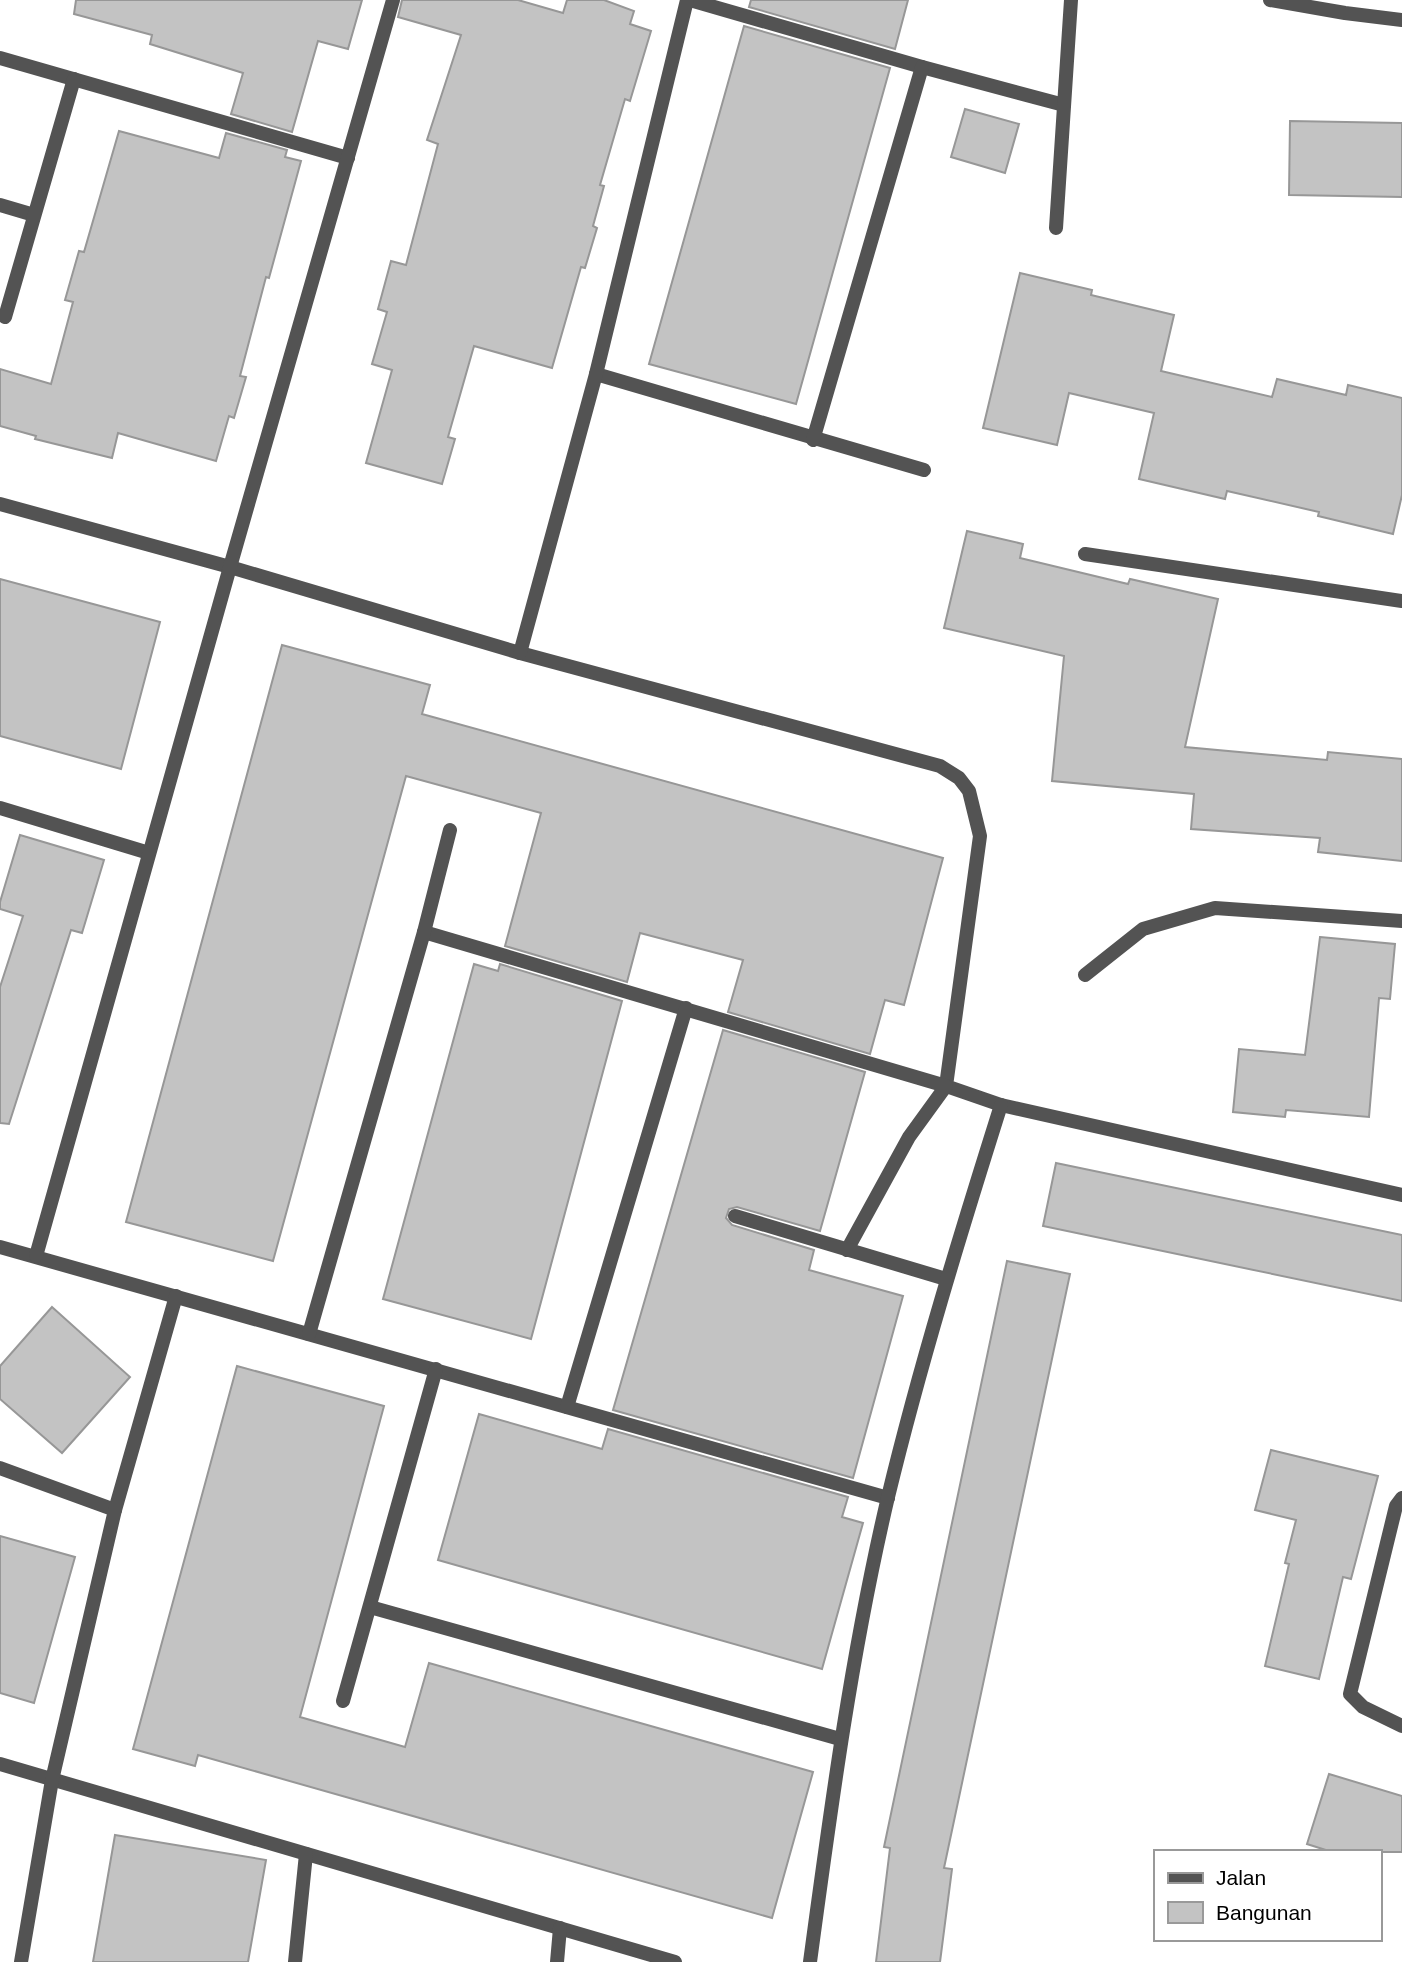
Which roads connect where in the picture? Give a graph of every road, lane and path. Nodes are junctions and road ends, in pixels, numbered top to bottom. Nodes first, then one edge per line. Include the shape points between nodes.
1 (393, 0) edge
2 (689, 0) edge
3 (1071, 0) edge
4 (1270, 0) edge
5 (1402, 20) edge
6 (0, 58) edge
7 (922, 67) junction
8 (74, 79) junction
9 (1064, 105) junction
10 (348, 158) junction
11 (0, 205) edge
12 (34, 215) junction
13 (1056, 228) dead end
14 (5, 317) dead end
15 (596, 374) junction
16 (813, 440) junction
17 (924, 470) dead end
18 (0, 503) edge
19 (1085, 554) dead end
20 (230, 567) junction
21 (1402, 601) edge
22 (520, 653) junction
23 (0, 808) edge
24 (450, 830) dead end
25 (149, 853) junction
26 (1402, 921) edge
27 (424, 932) junction
28 (1085, 975) dead end
29 (686, 1008) junction
30 (946, 1086) junction
31 (1001, 1105) junction
32 (1402, 1195) edge
33 (735, 1216) dead end
34 (0, 1247) edge
35 (848, 1250) junction
36 (36, 1256) junction
37 (946, 1279) junction
38 (176, 1296) junction
39 (309, 1334) junction
40 (436, 1369) junction
41 (567, 1407) junction
42 (0, 1468) edge
43 (888, 1498) junction
44 (1402, 1498) edge
45 (115, 1510) junction
46 (370, 1606) junction
47 (343, 1701) dead end
48 (1402, 1726) edge
49 (840, 1739) junction
50 (0, 1764) edge
51 (52, 1780) junction
52 (306, 1854) junction
53 (561, 1928) junction
54 (21, 1962) edge
55 (295, 1962) edge
56 (557, 1962) edge
57 (675, 1962) edge
58 (810, 1962) edge

1 - 10 street
2 - 7 street
2 - 15 street
3 - 9 street
4 - 5 street
6 - 8 street
7 - 9 street
7 - 16 street
8 - 10 street
8 - 12 street
9 - 13 street
10 - 20 street
11 - 12 street
12 - 14 street
15 - 16 street
15 - 22 street
16 - 17 street
18 - 20 street
19 - 21 street
20 - 22 street
20 - 25 street
22 - 30 street via 940,766 959,778 969,791 980,836
23 - 25 street
24 - 27 street
25 - 36 street
26 - 28 street via 1215,908 1143,929
27 - 29 street
27 - 39 street
29 - 30 street
29 - 41 street
30 - 31 street
30 - 35 street via 909,1137
31 - 32 street
31 - 37 street
33 - 35 street
34 - 36 street
35 - 37 street
36 - 38 street
37 - 43 street
38 - 39 street
38 - 45 street
39 - 40 street
40 - 41 street
40 - 46 street
41 - 43 street
42 - 45 street
43 - 49 street
44 - 48 street via 1396,1506 1350,1694 1363,1707
45 - 51 street
46 - 47 street
46 - 49 street
49 - 58 street
50 - 51 street
51 - 52 street
51 - 54 street
52 - 53 street
52 - 55 street
53 - 56 street
53 - 57 street

